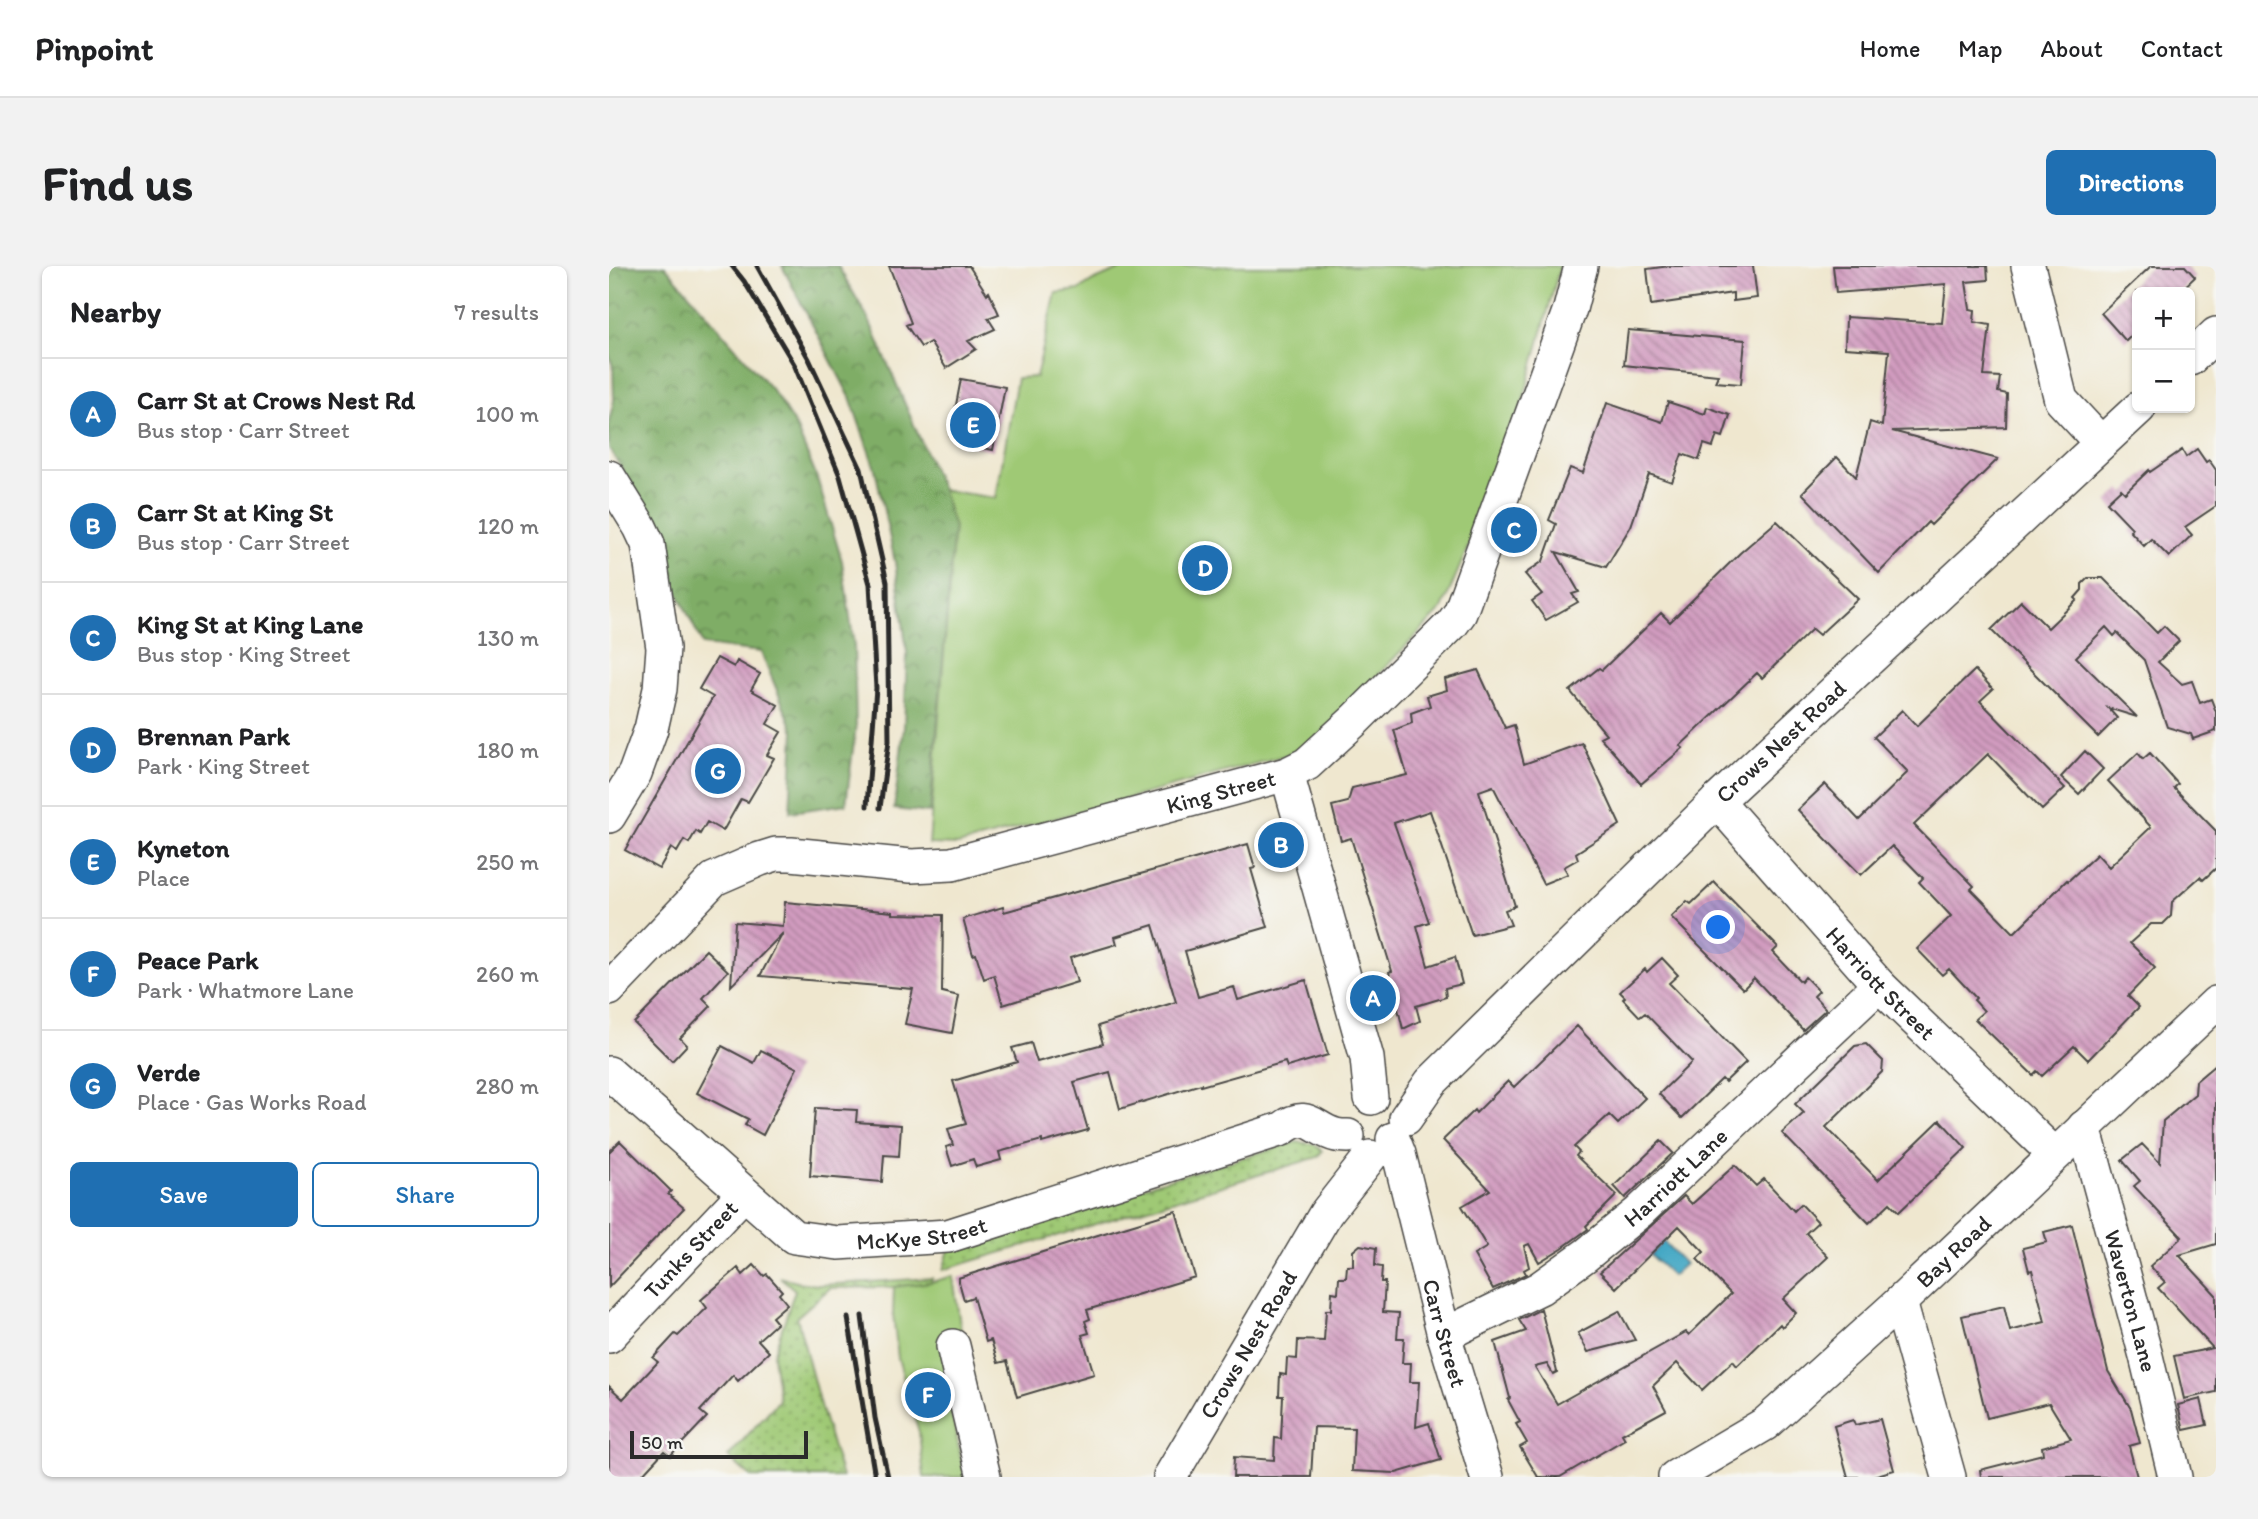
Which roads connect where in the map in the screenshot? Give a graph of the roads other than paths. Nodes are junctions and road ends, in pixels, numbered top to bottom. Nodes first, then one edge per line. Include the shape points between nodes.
1 (1581, 266) edge
2 (2028, 266) edge
3 (2216, 334) edge
4 (2195, 354) edge
5 (2134, 413) edge
6 (2101, 443) junction
7 (609, 477) edge
8 (1287, 774) junction
9 (1717, 801) junction
10 (609, 816) edge
11 (1879, 985) junction
12 (609, 989) edge
13 (2216, 1003) edge
14 (609, 1073) edge
15 (2084, 1127) junction
16 (1376, 1129) junction
17 (2054, 1154) junction
18 (744, 1193) junction
19 (1900, 1302) junction
20 (1444, 1335) junction
21 (609, 1336) edge
22 (953, 1346) dead end
23 (984, 1477) edge
24 (1170, 1477) edge
25 (1487, 1477) edge
26 (1675, 1477) edge
27 (1949, 1477) edge
28 (2175, 1477) edge

1 - 8 street, King Street via 1570,309 1460,613 1355,720 1307,764
2 - 6 street via 2061,400
3 - 4 street
5 - 6 street, Crows Nest Road
6 - 9 street, Crows Nest Road
7 - 10 street via 648,544 663,648 651,729 635,773
8 - 12 street, King Street via 952,864 911,866 791,854 760,859 705,886
8 - 16 street via 1367,1058
9 - 11 street, Harriott Street
9 - 16 street, Crows Nest Road via 1431,1082
11 - 17 street, Harriott Street
11 - 20 street, Harriott Lane via 1597,1247 1540,1288
13 - 15 street, Bay Road
14 - 18 street, McKye Street
15 - 17 street, Bay Road
15 - 28 street, Waverton Lane
16 - 18 street, McKye Street via 1335,1135 1315,1124 1291,1122 1282,1129 948,1236 838,1243 795,1237
16 - 20 street, Carr Street via 1387,1171 1406,1188
16 - 24 street, Crows Nest Road
17 - 19 street, Bay Road
18 - 21 street, Tunks Street
19 - 26 street, Bay Road via 1765,1424
19 - 27 street
20 - 25 street, Carr Street
22 - 23 street

